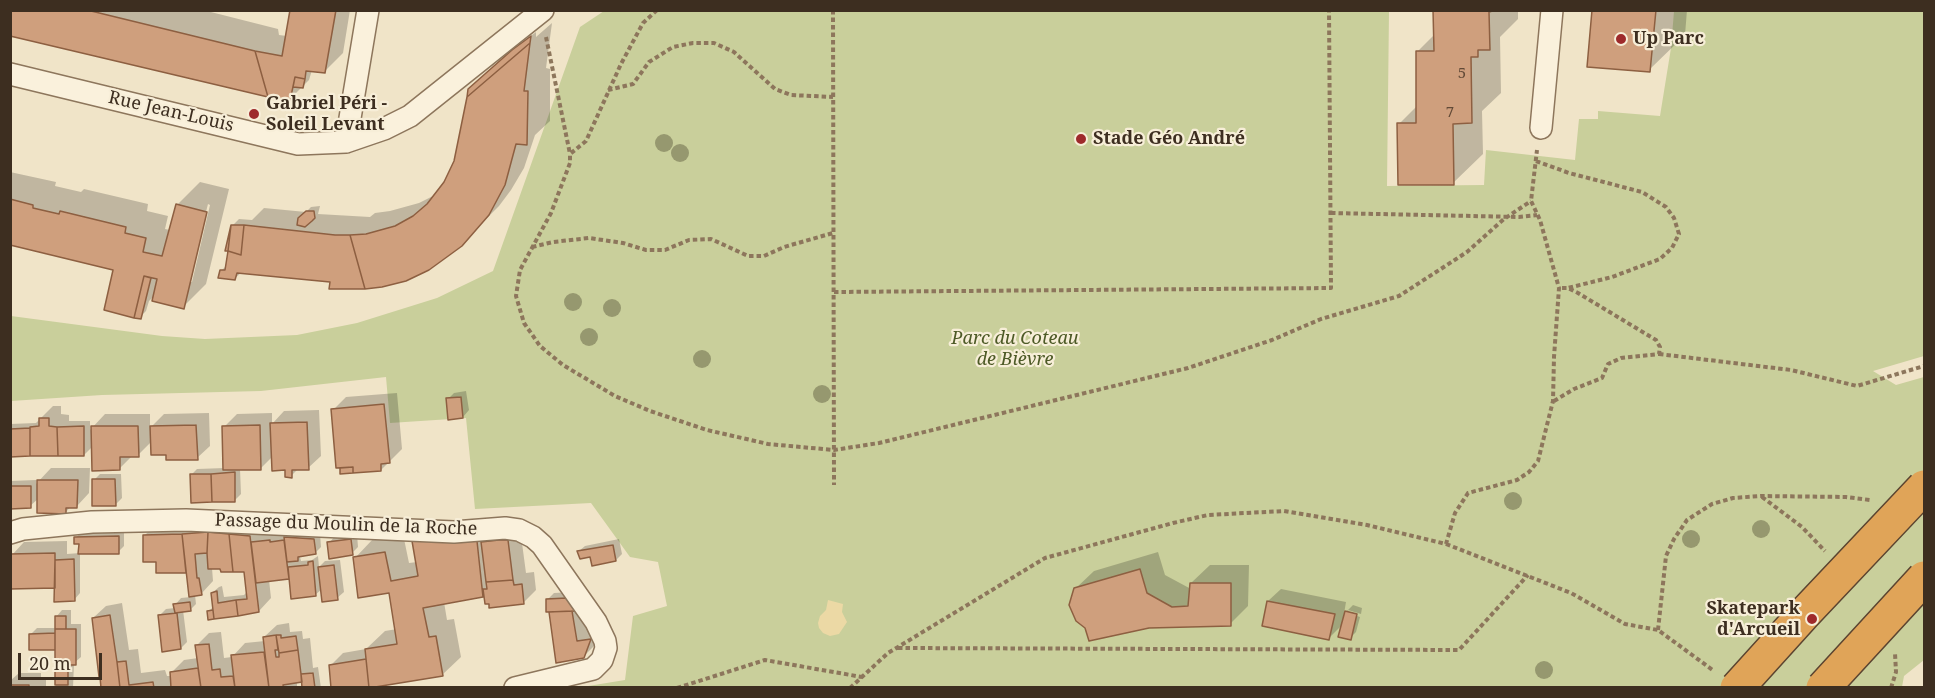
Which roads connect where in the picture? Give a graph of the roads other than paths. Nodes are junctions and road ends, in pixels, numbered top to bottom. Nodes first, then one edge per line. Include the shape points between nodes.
1 (368, 10) edge
2 (1552, 10) edge
3 (542, 11) edge
4 (10, 74) edge
5 (1541, 128) road end
6 (346, 142) junction
7 (1924, 487) edge
8 (10, 533) edge
9 (1924, 578) edge
10 (515, 687) edge
11 (1737, 687) edge
12 (1823, 687) edge

1 - 6 street
2 - 5 street
3 - 6 street, Rue Jean-Louis via 410,116
4 - 6 street, Rue Jean-Louis via 298,144
7 - 11 highway, bridge
8 - 10 street, Passage du Moulin de la Roche via 92,522 186,520 454,532 519,530 542,544 596,622 605,641 605,654 598,665 585,672
9 - 12 highway, bridge

